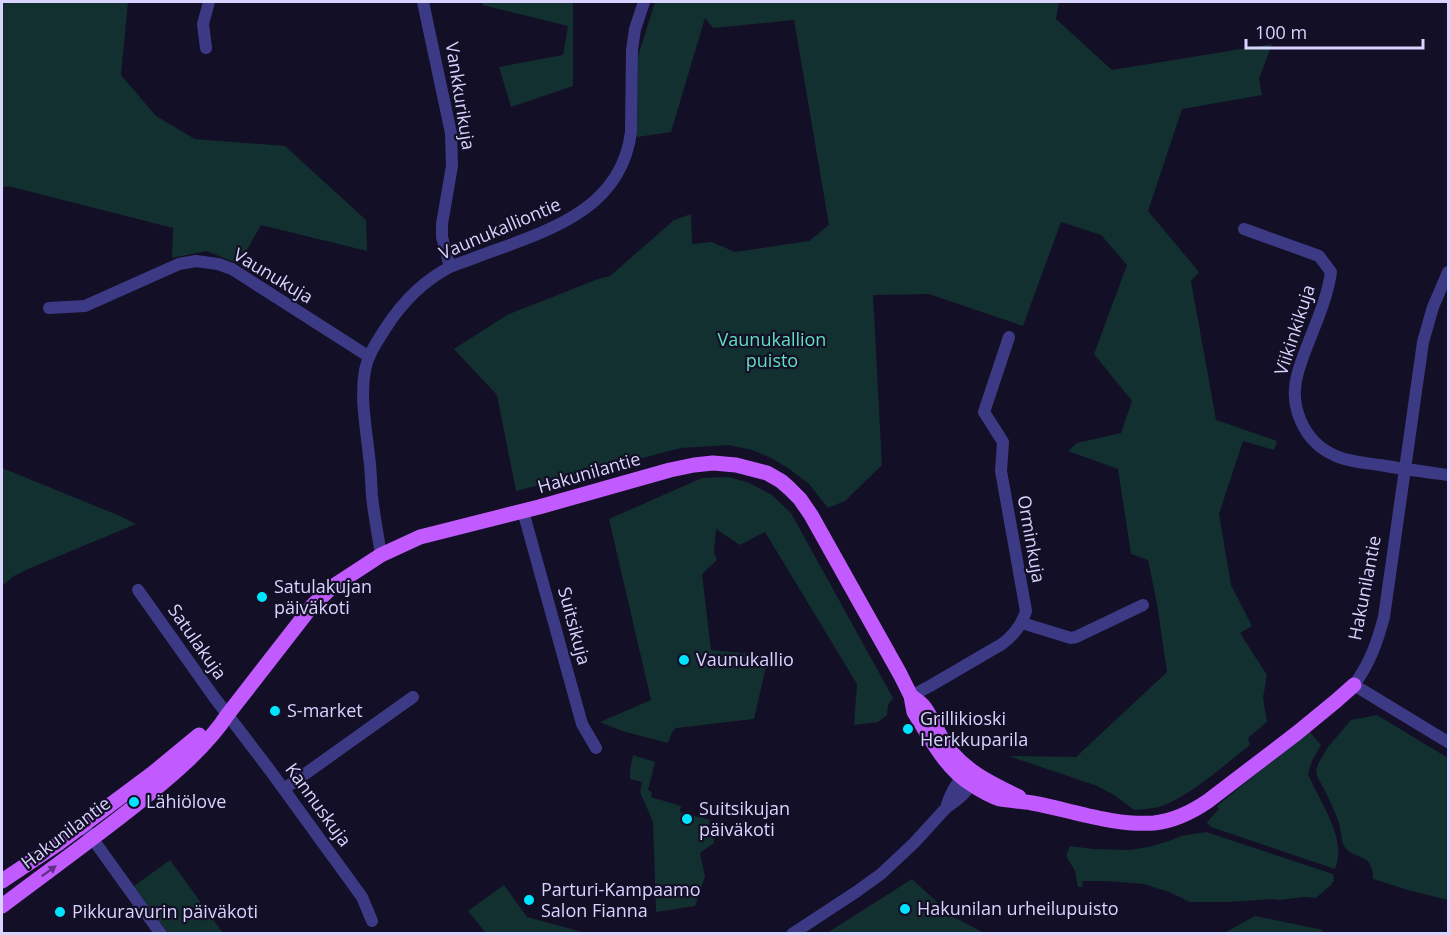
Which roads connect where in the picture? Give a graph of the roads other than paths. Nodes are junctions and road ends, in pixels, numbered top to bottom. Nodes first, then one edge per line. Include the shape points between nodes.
1 (209, 2) edge
2 (423, 2) edge
3 (644, 2) edge
4 (206, 48) dead end
5 (1244, 229) dead end
6 (450, 267) junction
7 (1449, 272) edge
8 (49, 308) dead end
9 (1009, 337) dead end
10 (368, 356) junction
11 (1405, 469) junction
12 (1449, 475) edge
13 (524, 511) junction
14 (381, 555) junction
15 (138, 590) dead end
16 (1143, 605) dead end
17 (1022, 623) junction
18 (1354, 685) junction
19 (911, 696) junction
20 (413, 697) dead end
21 (228, 714) junction
22 (1449, 741) edge
23 (596, 748) dead end
24 (968, 778) junction
25 (284, 789) junction
26 (83, 825) junction
27 (93, 839) junction
28 (2, 881) edge
29 (2, 906) edge
30 (372, 921) dead end
31 (161, 933) edge
32 (792, 933) edge

1 - 4 street via 203,24
2 - 6 street, Vankkurikuja via 451,133 452,166 442,224
3 - 6 street, Vaunukalliontie via 632,50 630,144 607,189 593,203 551,229
5 - 11 street, Viikinkikuja via 1319,256 1331,272 1294,391 1301,424 1311,438 1337,457
6 - 10 street, Vaunukalliontie via 403,303
7 - 11 street, Hakunilantie via 1427,327
8 - 10 street, Vaunukuja via 85,306 179,264 218,264 232,269
9 - 17 street, Orminkuja via 984,412 1004,442 1001,471 1026,611
10 - 14 street, Vaunukalliontie via 363,403
11 - 12 street, Viikinkikuja
11 - 18 street, Hakunilantie via 1384,617 1373,653
13 - 14 main road, Hakunilantie via 420,537
13 - 19 main road, Hakunilantie via 694,465 736,465 767,473 789,488 811,514
13 - 23 street, Suitsikuja via 582,724
14 - 21 main road, Hakunilantie via 346,576 312,606
15 - 21 street, Satulakuja
16 - 17 street via 1071,638
17 - 19 street via 1002,644
18 - 22 street
18 - 24 main road, Hakunilantie via 1208,801 1170,820 1119,822 999,798
19 - 24 main road, Hakunilantie via 924,706
20 - 25 street
21 - 25 street, Kannuskuja
21 - 26 main road, Hakunilantie via 210,724 161,767
21 - 27 main road, Hakunilantie via 217,731 173,774
24 - 32 street via 957,800 881,874
25 - 30 street, Kannuskuja via 362,897
26 - 27 street
26 - 28 main road, Hakunilantie
29 -> 27 main road, Hakunilantie
27 - 31 street

